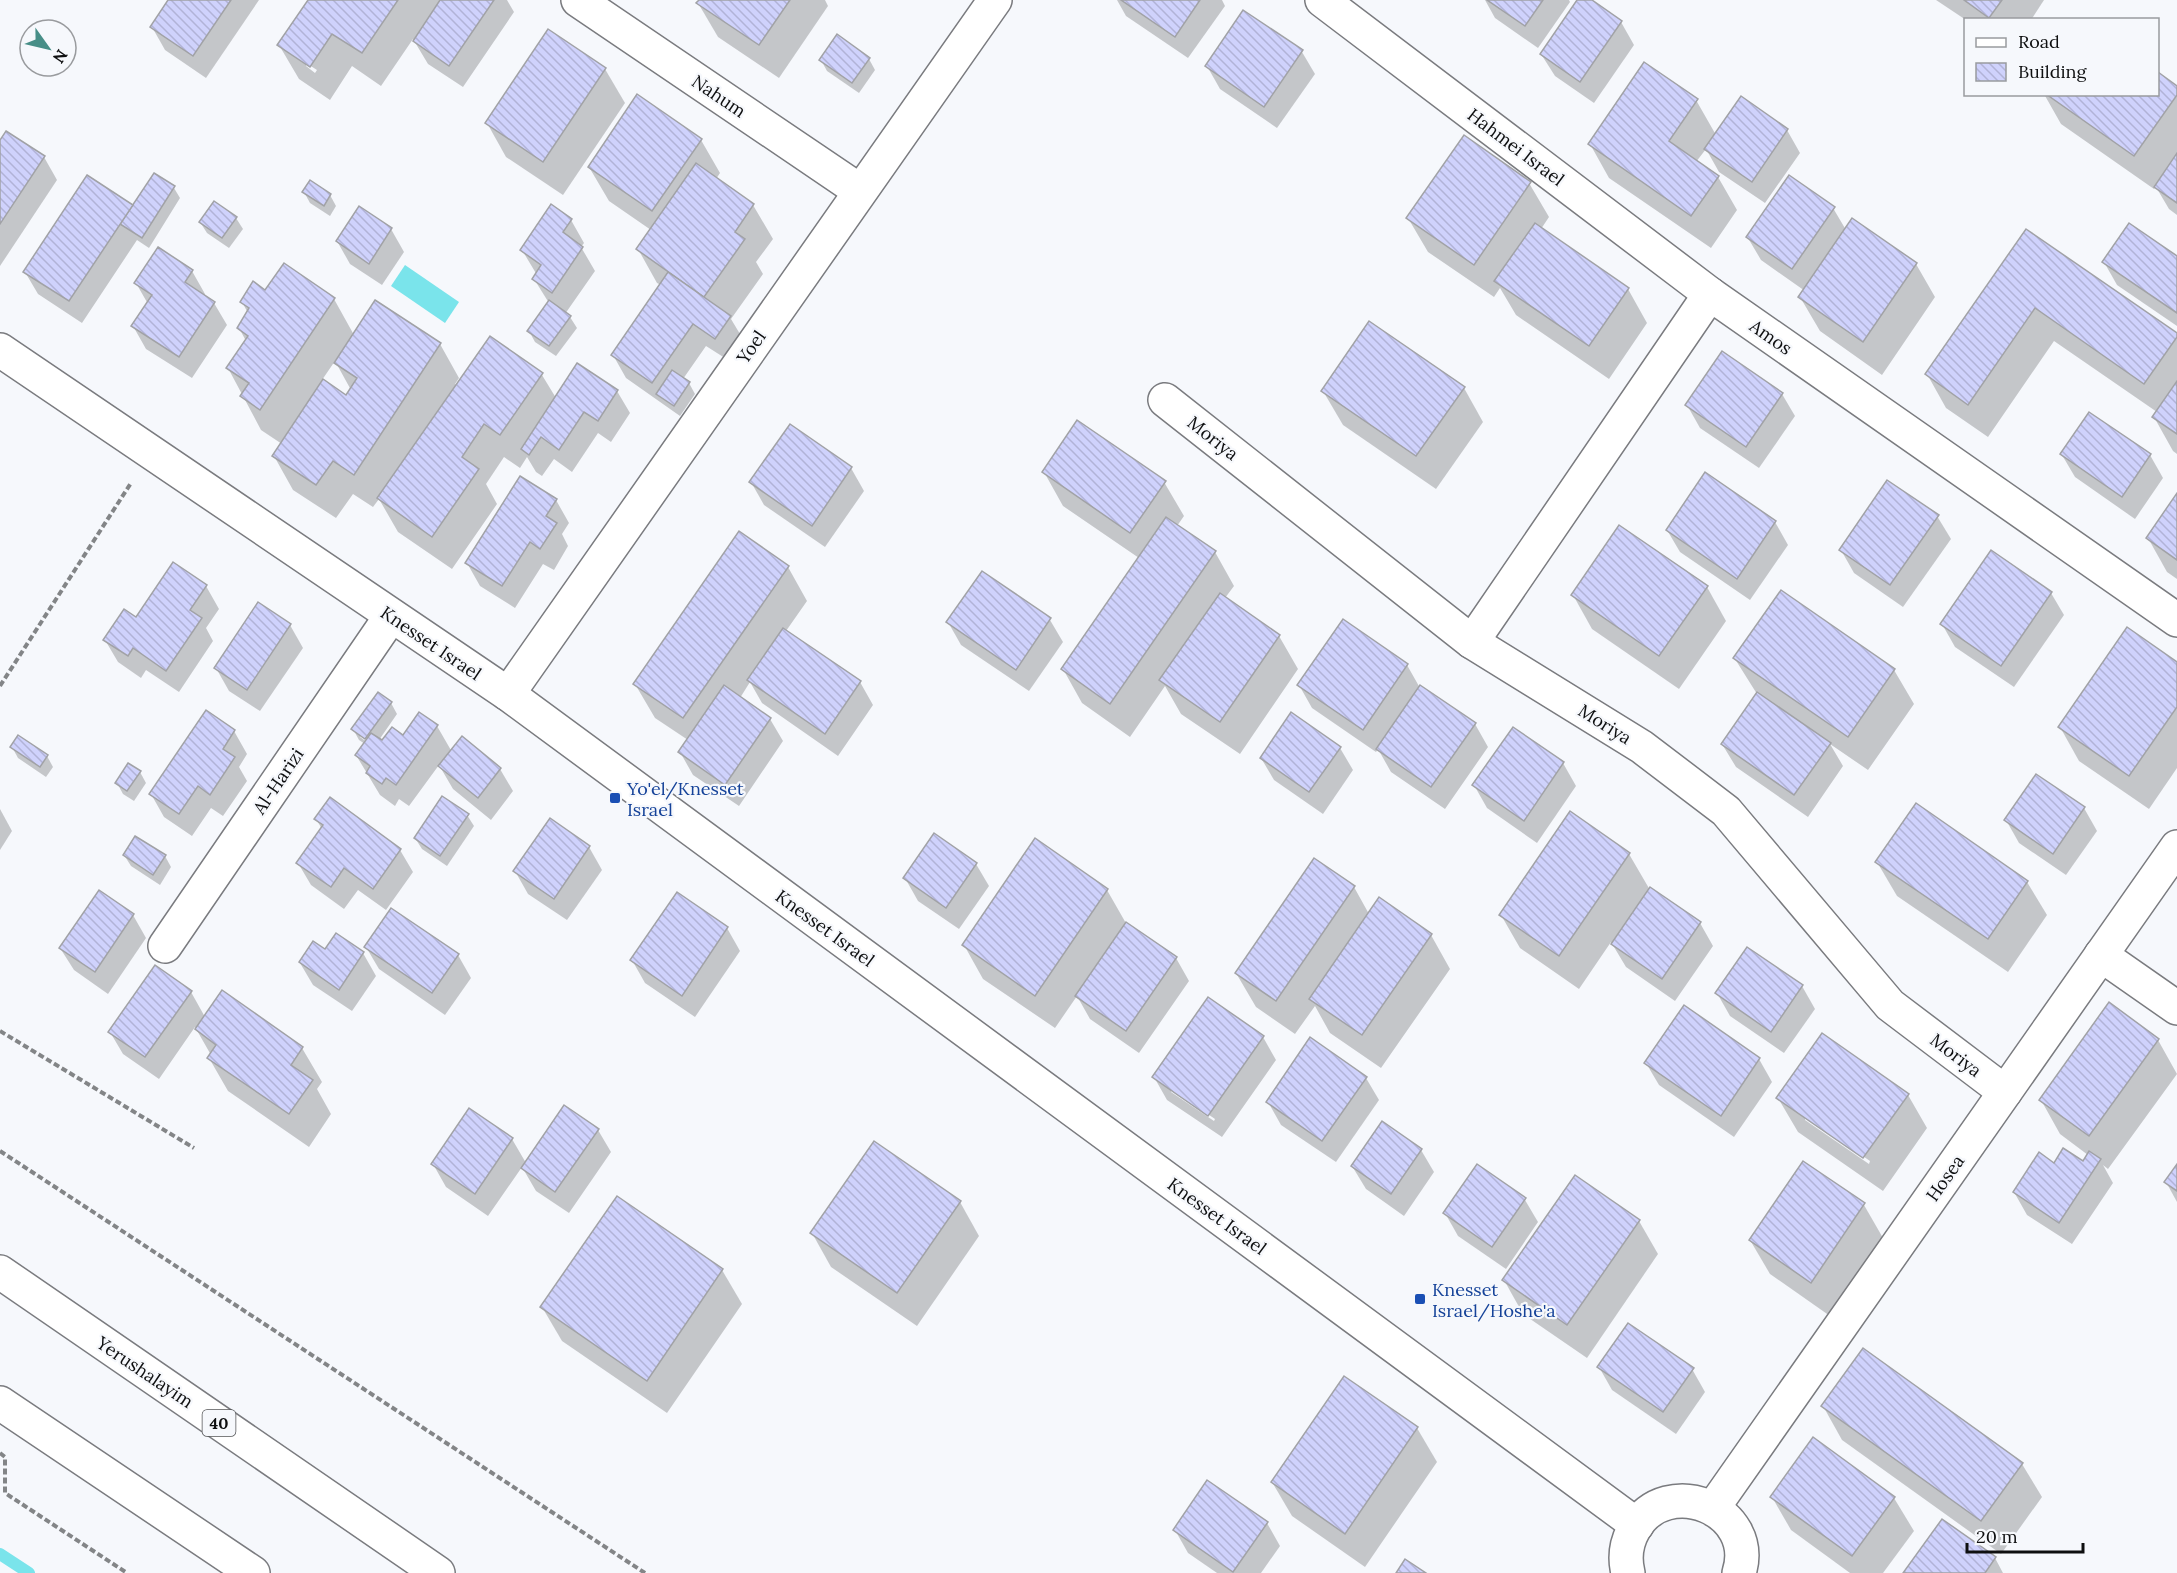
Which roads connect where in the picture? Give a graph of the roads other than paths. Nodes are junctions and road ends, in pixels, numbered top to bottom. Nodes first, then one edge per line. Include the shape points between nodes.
1 (578, 0) edge
2 (995, 0) edge
3 (1322, 0) edge
4 (860, 191) junction
5 (1710, 294) junction
6 (0, 350) edge
7 (1165, 400) dead end
8 (391, 616) junction
9 (2177, 620) edge
10 (1472, 642) junction
11 (508, 694) junction
12 (2177, 847) edge
13 (165, 946) dead end
14 (2101, 955) junction
15 (2177, 1008) edge
16 (2005, 1092) junction
17 (0, 1272) edge
18 (0, 1403) edge
19 (1713, 1508) junction
20 (1637, 1524) junction
21 (1626, 1572) edge
22 (253, 1573) edge
23 (438, 1573) edge
24 (1739, 1573) edge

1 - 4 main road, Nahum
2 - 4 main road, Yoel
3 - 5 main road, Hahmei Israel
4 - 11 main road, Yoel
5 - 9 main road, Amos
5 - 10 main road
6 - 8 main road, Knesset Israel
7 - 10 main road, Moriya
8 - 11 main road, Knesset Israel
8 - 13 main road, Al-Harizi
10 - 16 main road, Moriya via 1642,747 1726,811 1890,1005
11 - 20 main road, Knesset Israel
12 - 14 main road, Hosea
14 - 15 main road
14 - 16 main road, Hosea
16 - 19 main road, Hosea
17 - 23 main road, Yerushalayim / 40
18 - 22 main road
19 - 20 main road via 1680,1500 1648,1512
19 - 24 main road via 1736,1533 1741,1550
20 - 21 main road via 1629,1539

